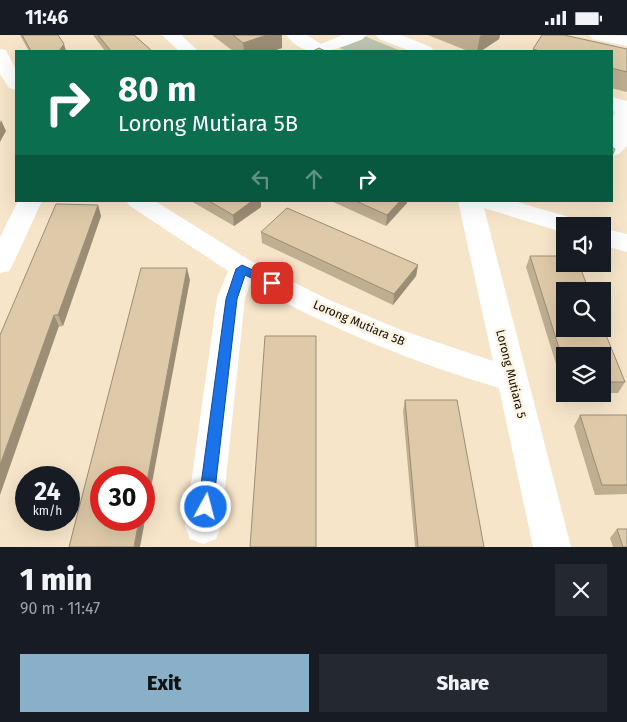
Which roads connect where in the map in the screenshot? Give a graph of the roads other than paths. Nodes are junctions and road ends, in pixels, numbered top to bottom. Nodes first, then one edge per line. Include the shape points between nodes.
1 (171, 35) edge
2 (295, 35) edge
3 (357, 35) edge
4 (386, 35) edge
5 (598, 35) edge
6 (627, 41) edge
7 (188, 50) edge
8 (318, 50) edge
9 (322, 50) edge
10 (423, 50) edge
11 (1, 62) edge
12 (15, 83) edge
13 (613, 104) edge
14 (613, 148) edge
15 (30, 202) edge
16 (139, 202) edge
17 (470, 202) edge
18 (489, 202) edge
19 (556, 222) edge
20 (611, 239) edge
21 (627, 243) edge
22 (0, 264) edge
23 (242, 269) junction
24 (512, 379) junction
25 (203, 526) dead end
26 (552, 547) edge

1 - 7 street
2 - 8 street
3 - 9 street
4 - 10 street
5 - 6 street
11 - 12 street
13 - 14 street via 621,106 625,112
15 - 22 street
16 - 23 street, Lorong Mutiara 5B via 173,227
17 - 24 street, Lorong Mutiara 5
18 - 19 street
20 - 21 street
23 - 24 street, Lorong Mutiara 5B via 332,313 429,353
23 - 25 street via 231,299
24 - 26 street, Lorong Mutiara 5

